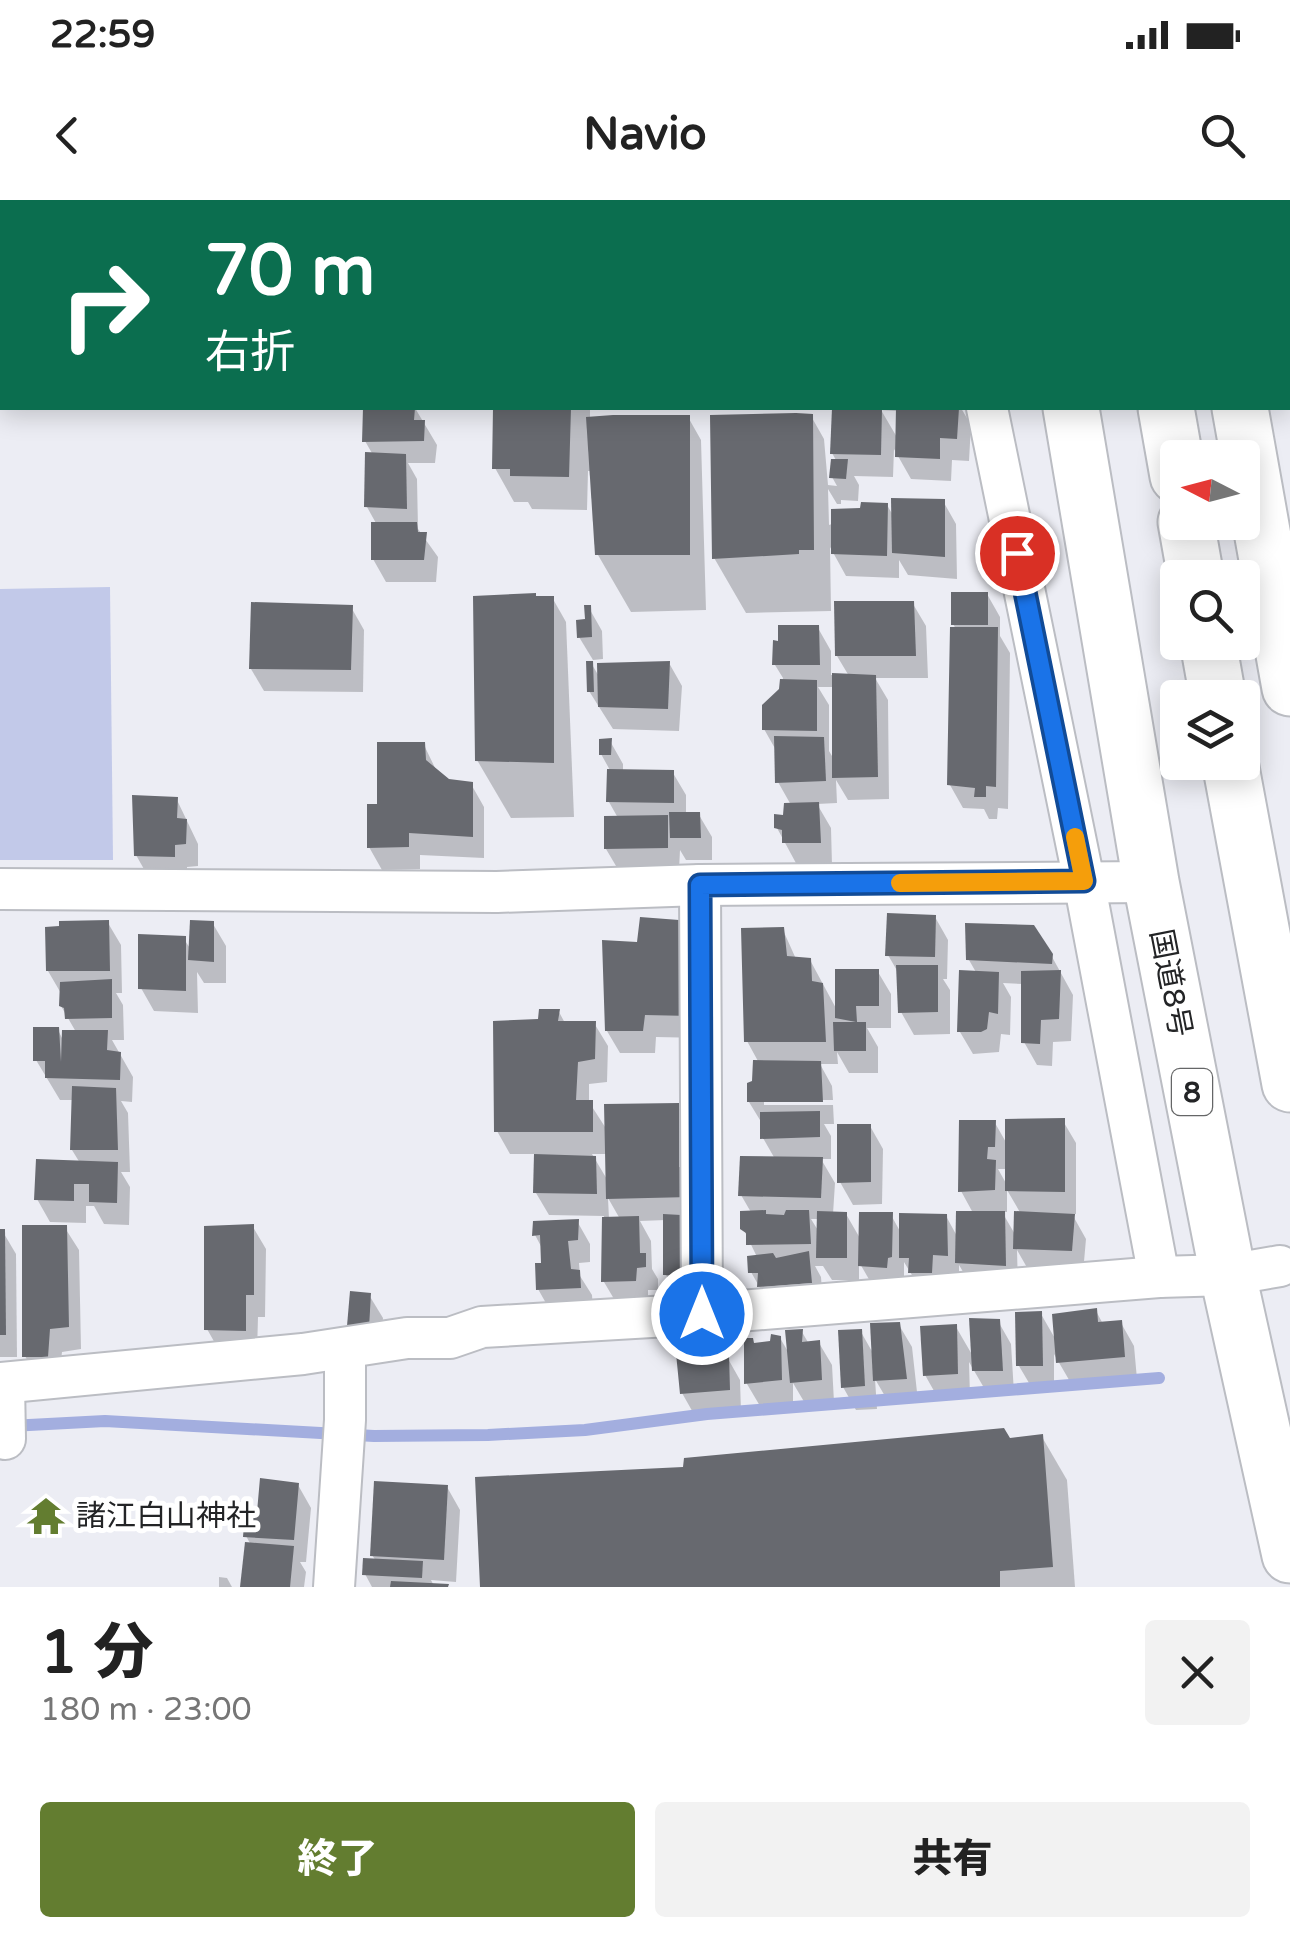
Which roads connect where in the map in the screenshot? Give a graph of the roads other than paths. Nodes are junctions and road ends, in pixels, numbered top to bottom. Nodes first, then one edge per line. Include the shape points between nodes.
1 (987, 410) edge
2 (1071, 410) edge
3 (1166, 410) edge
4 (1240, 410) edge
5 (1172, 440) edge
6 (1290, 688) edge
7 (1233, 780) edge
8 (1084, 881) junction
9 (1152, 882) junction
10 (700, 885) junction
11 (0, 889) edge
12 (1290, 1084) edge
13 (1254, 1271) junction
14 (1159, 1277) junction
15 (702, 1314) junction
16 (345, 1348) junction
17 (2, 1383) edge
18 (5, 1438) dead end
19 (1290, 1555) edge
20 (334, 1587) edge

1 - 8 street
2 - 9 highway, 国道8号 / 8
3 - 5 highway
4 - 6 highway
7 - 12 highway
8 - 9 street
8 - 10 street
8 - 14 street
9 - 13 highway, 国道8号 / 8
10 - 11 street via 496,892
10 - 15 street
13 - 14 street
13 - 19 highway, 国道8号 / 8
14 - 15 street
15 - 16 street via 482,1326 450,1338
16 - 17 street
16 - 20 street
17 - 18 street

